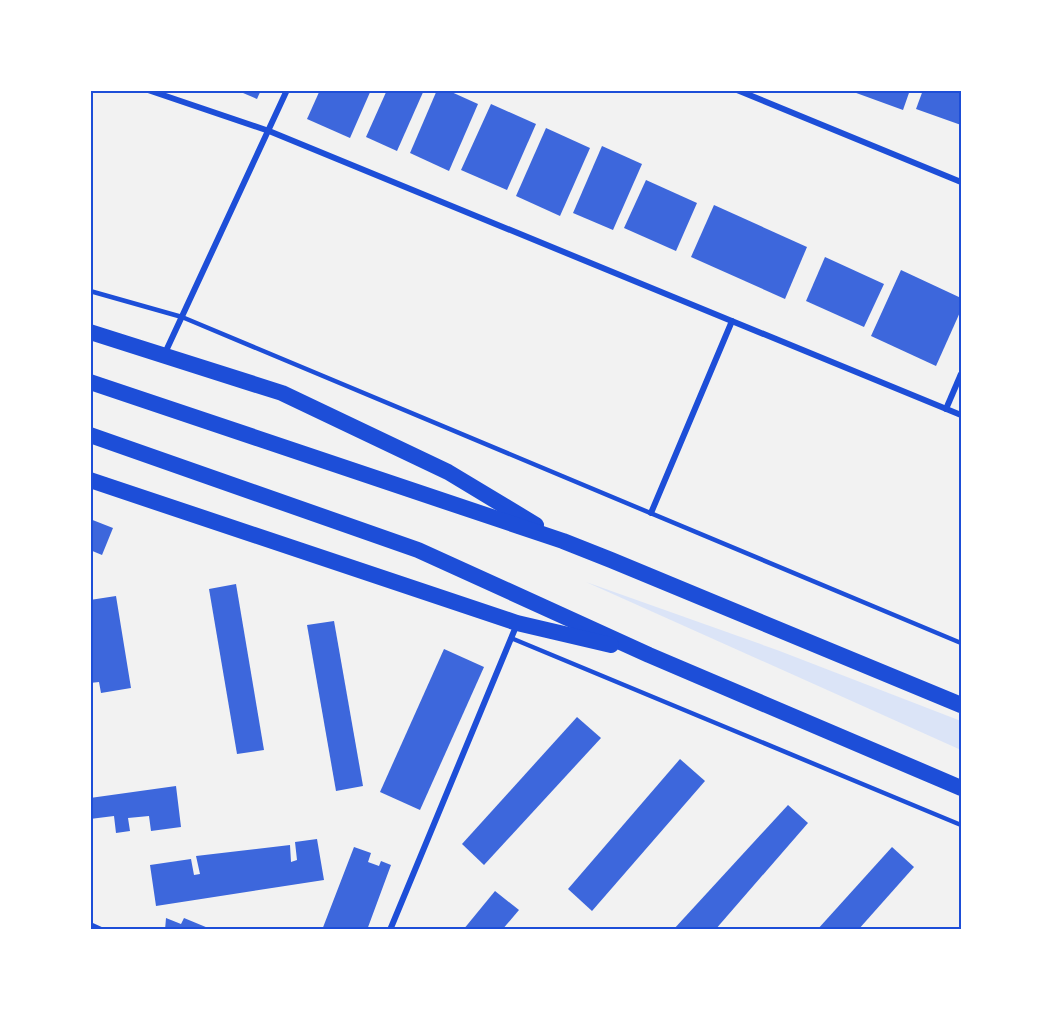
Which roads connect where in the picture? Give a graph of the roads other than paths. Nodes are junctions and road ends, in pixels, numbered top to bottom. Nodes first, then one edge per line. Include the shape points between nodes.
1 (148, 90) edge
2 (287, 90) edge
3 (737, 90) edge
4 (269, 131) junction
5 (961, 182) edge
6 (90, 291) edge
7 (182, 317) junction
8 (732, 321) junction
9 (90, 332) edge
10 (164, 355) junction
11 (961, 374) edge
12 (90, 382) edge
13 (946, 409) junction
14 (961, 415) edge
15 (90, 435) edge
16 (90, 480) edge
17 (651, 513) junction
18 (563, 541) junction
19 (514, 631) junction
20 (961, 643) edge
21 (649, 655) junction
22 (961, 705) edge
23 (961, 788) edge
24 (961, 825) edge
25 (90, 925) edge
26 (101, 930) edge
27 (390, 930) edge

1 - 4 street
2 - 4 street
3 - 5 street
4 - 7 street
4 - 8 street
6 - 7 lane
7 - 10 street
7 - 17 lane
8 - 13 street
8 - 17 street
9 - 10 highway
10 - 18 highway via 282,393 448,472
11 - 13 street
12 - 18 highway
13 - 14 street
15 - 21 highway via 418,549
16 - 19 highway
17 - 20 lane
18 - 22 highway
19 - 21 highway
19 - 24 lane
19 - 27 street
21 - 23 highway
25 - 26 street

